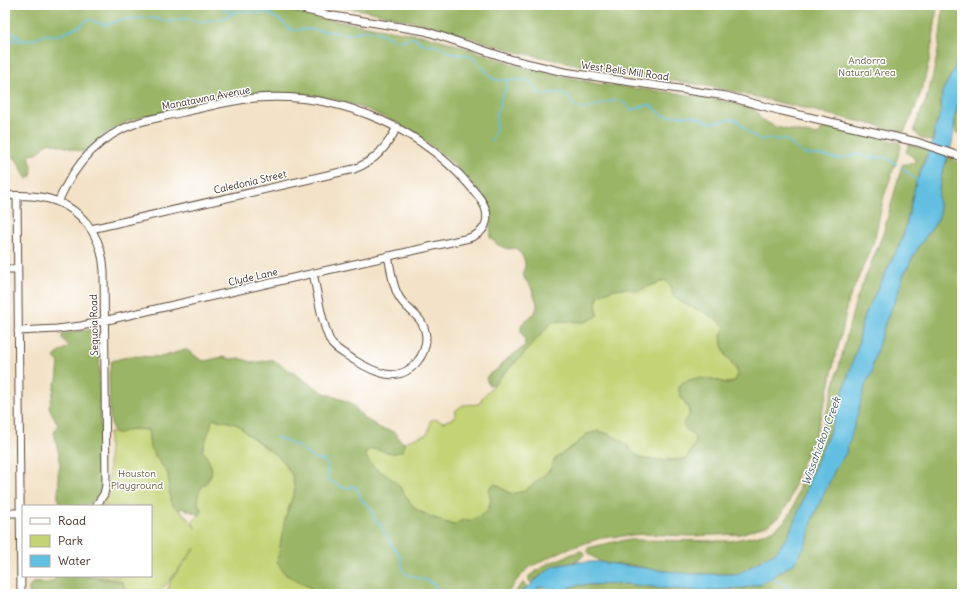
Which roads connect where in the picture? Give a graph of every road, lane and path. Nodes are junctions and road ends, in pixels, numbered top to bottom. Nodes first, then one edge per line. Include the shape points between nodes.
1 (286, 5) edge
2 (397, 127) junction
3 (960, 156) edge
4 (5, 195) edge
5 (17, 196) junction
6 (58, 202) junction
7 (486, 223) joint
8 (91, 229) junction
9 (388, 256) junction
10 (18, 268) junction
11 (5, 269) edge
12 (313, 273) junction
13 (104, 321) junction
14 (18, 331) junction
15 (97, 505) edge
16 (5, 513) edge
17 (21, 513) edge
18 (21, 594) edge

1 - 3 street, West Bells Mill Road via 327,15 425,31 513,60 552,69 726,96 923,143
2 - 6 street, Manatawna Avenue via 360,111 335,104 312,100 265,98 225,103 143,121 123,129 95,147 79,164
2 - 7 street, Manatawna Avenue via 450,165 466,182 485,207
2 - 8 street, Caledonia Street via 380,153 354,169
4 - 5 street
5 - 6 street, Sequoia Road
5 - 10 street
6 - 8 street, Sequoia Road via 78,214
7 - 9 street, Clyde Lane via 480,232 469,238
8 - 13 street, Sequoia Road via 103,258
9 - 12 street, Clyde Lane
9 - 12 street via 397,294 420,318 424,327 425,344 418,361 411,368 394,375 372,370 338,350 332,343
10 - 11 street
10 - 14 street
12 - 13 street, Clyde Lane
13 - 14 street, Clyde Lane via 57,329
13 - 15 street, Sequoia Road via 106,485
14 - 17 street
16 - 17 street
17 - 18 street

